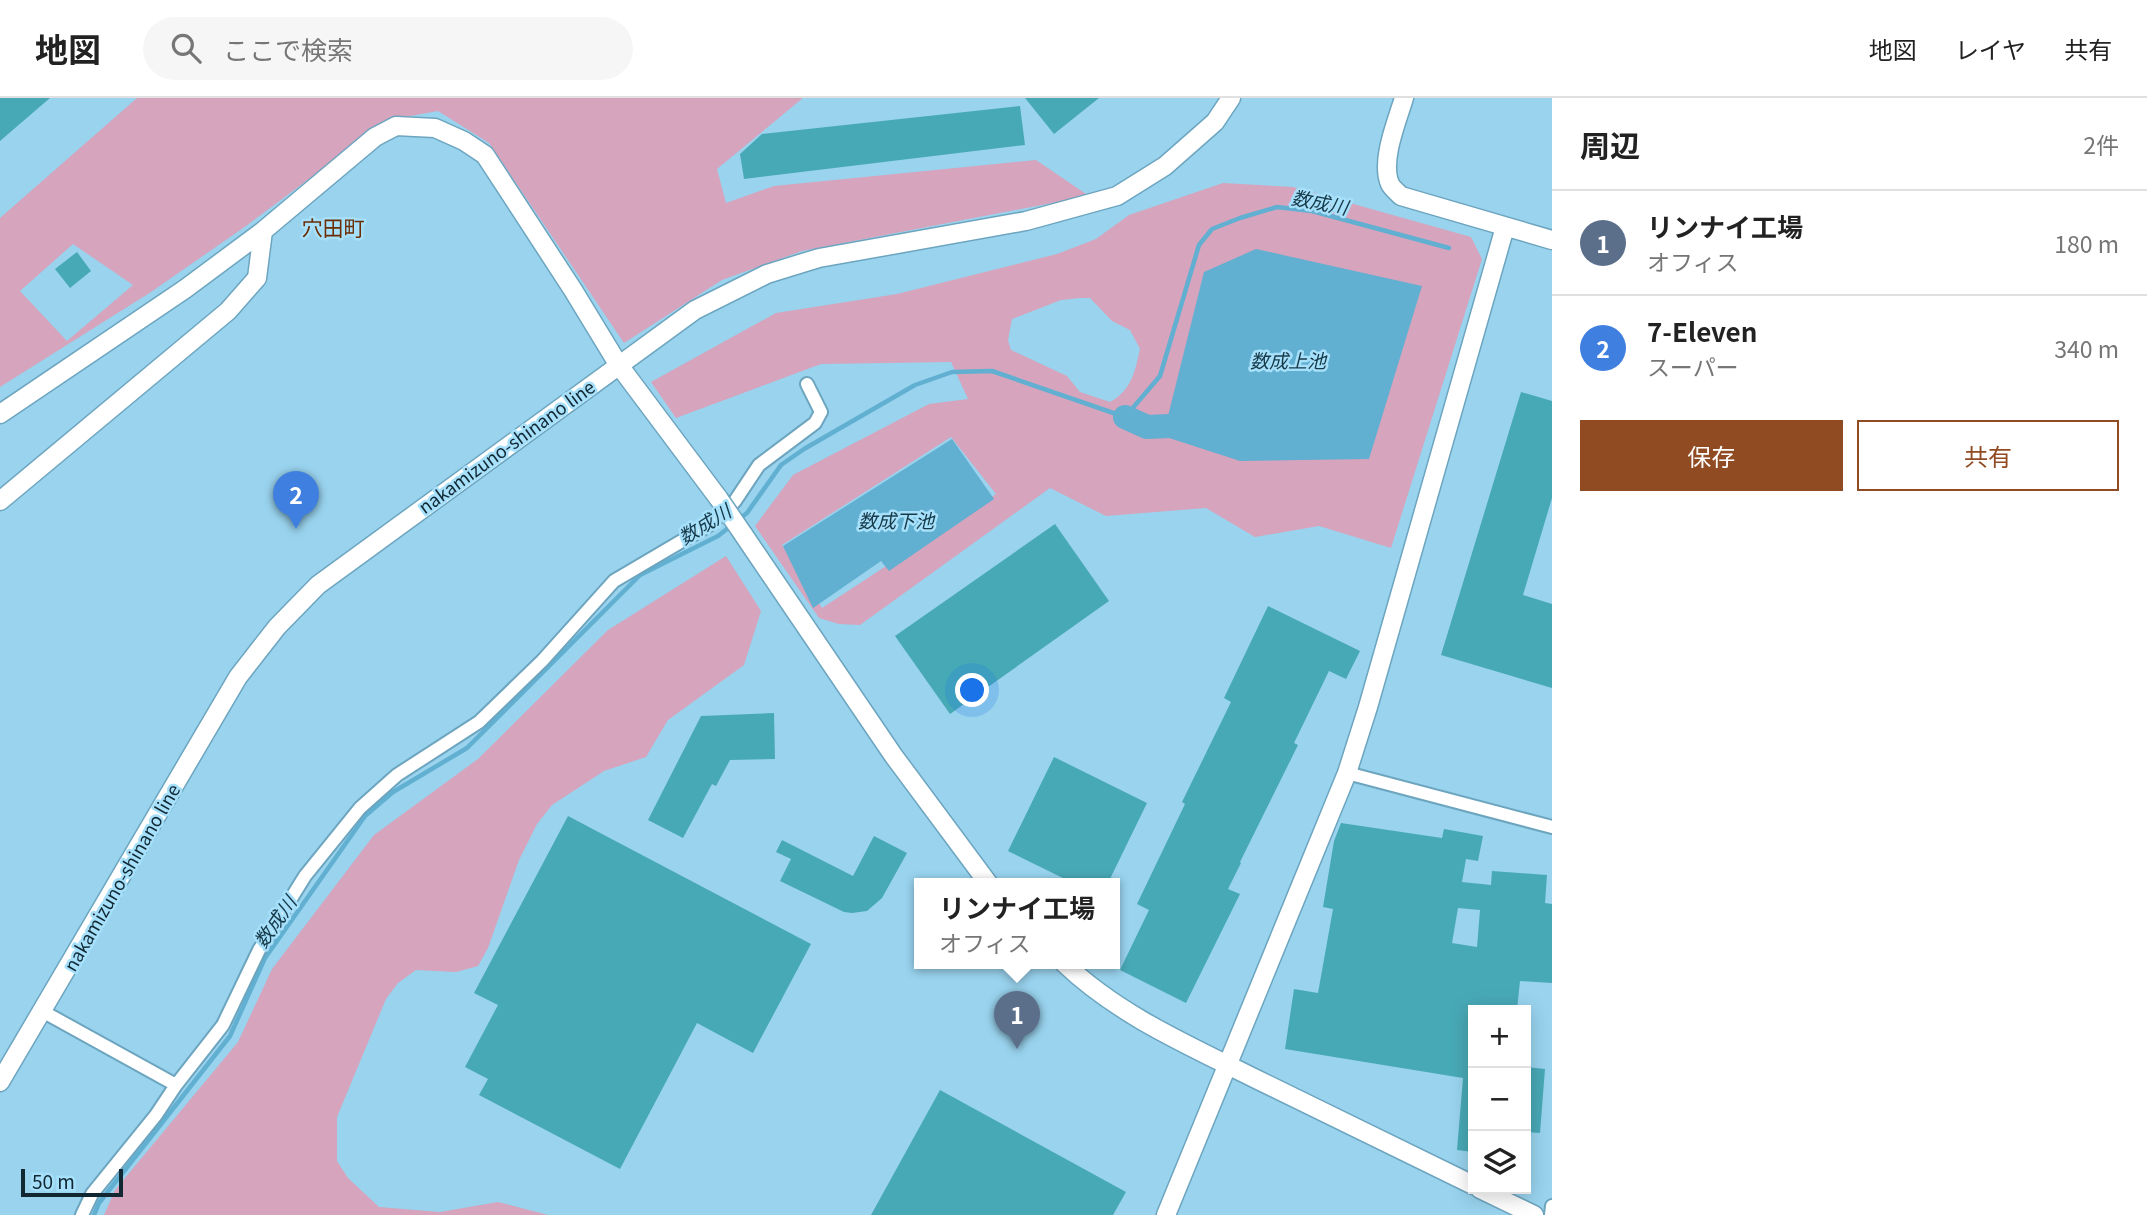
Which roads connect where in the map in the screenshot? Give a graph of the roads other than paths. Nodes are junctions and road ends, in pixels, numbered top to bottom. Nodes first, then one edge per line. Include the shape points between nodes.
1 (1231, 98) edge
2 (1404, 98) edge
3 (1505, 227) junction
4 (262, 231) junction
5 (1552, 240) edge
6 (618, 364) junction
7 (807, 384) dead end
8 (0, 414) edge
9 (0, 500) edge
10 (1347, 773) junction
11 (1552, 827) edge
12 (984, 878) edge
13 (1070, 969) edge
14 (43, 1011) junction
15 (1227, 1065) junction
16 (0, 1082) edge
17 (176, 1086) junction
18 (1468, 1183) edge
19 (1490, 1194) edge
20 (1552, 1206) edge
21 (82, 1215) edge
22 (1166, 1215) edge
23 (1534, 1215) edge
24 (1551, 1215) edge

1 - 6 street, nakamizuno-shinano line via 1215,122 1166,166 1117,196 1026,221 819,258 767,274 695,310
2 - 3 street via 1386,169 1390,186 1401,196
3 - 5 street
3 - 10 street
4 - 6 street via 375,137 396,126 435,128 485,155
4 - 8 street
4 - 9 street via 257,278 228,311
6 - 12 street, bridge via 719,499 893,755
6 - 14 street, nakamizuno-shinano line via 317,585 278,627 238,677
7 - 17 street via 821,412 815,423 759,466 735,501 709,525 614,581 479,722 397,775 360,808 306,876 259,950 223,1025
10 - 11 street
10 - 15 street
13 - 15 street via 1133,1016
14 - 16 street, nakamizuno-shinano line
14 - 17 street
15 - 18 street
15 - 22 street
17 - 21 street via 92,1194
19 - 23 street
20 - 24 street

